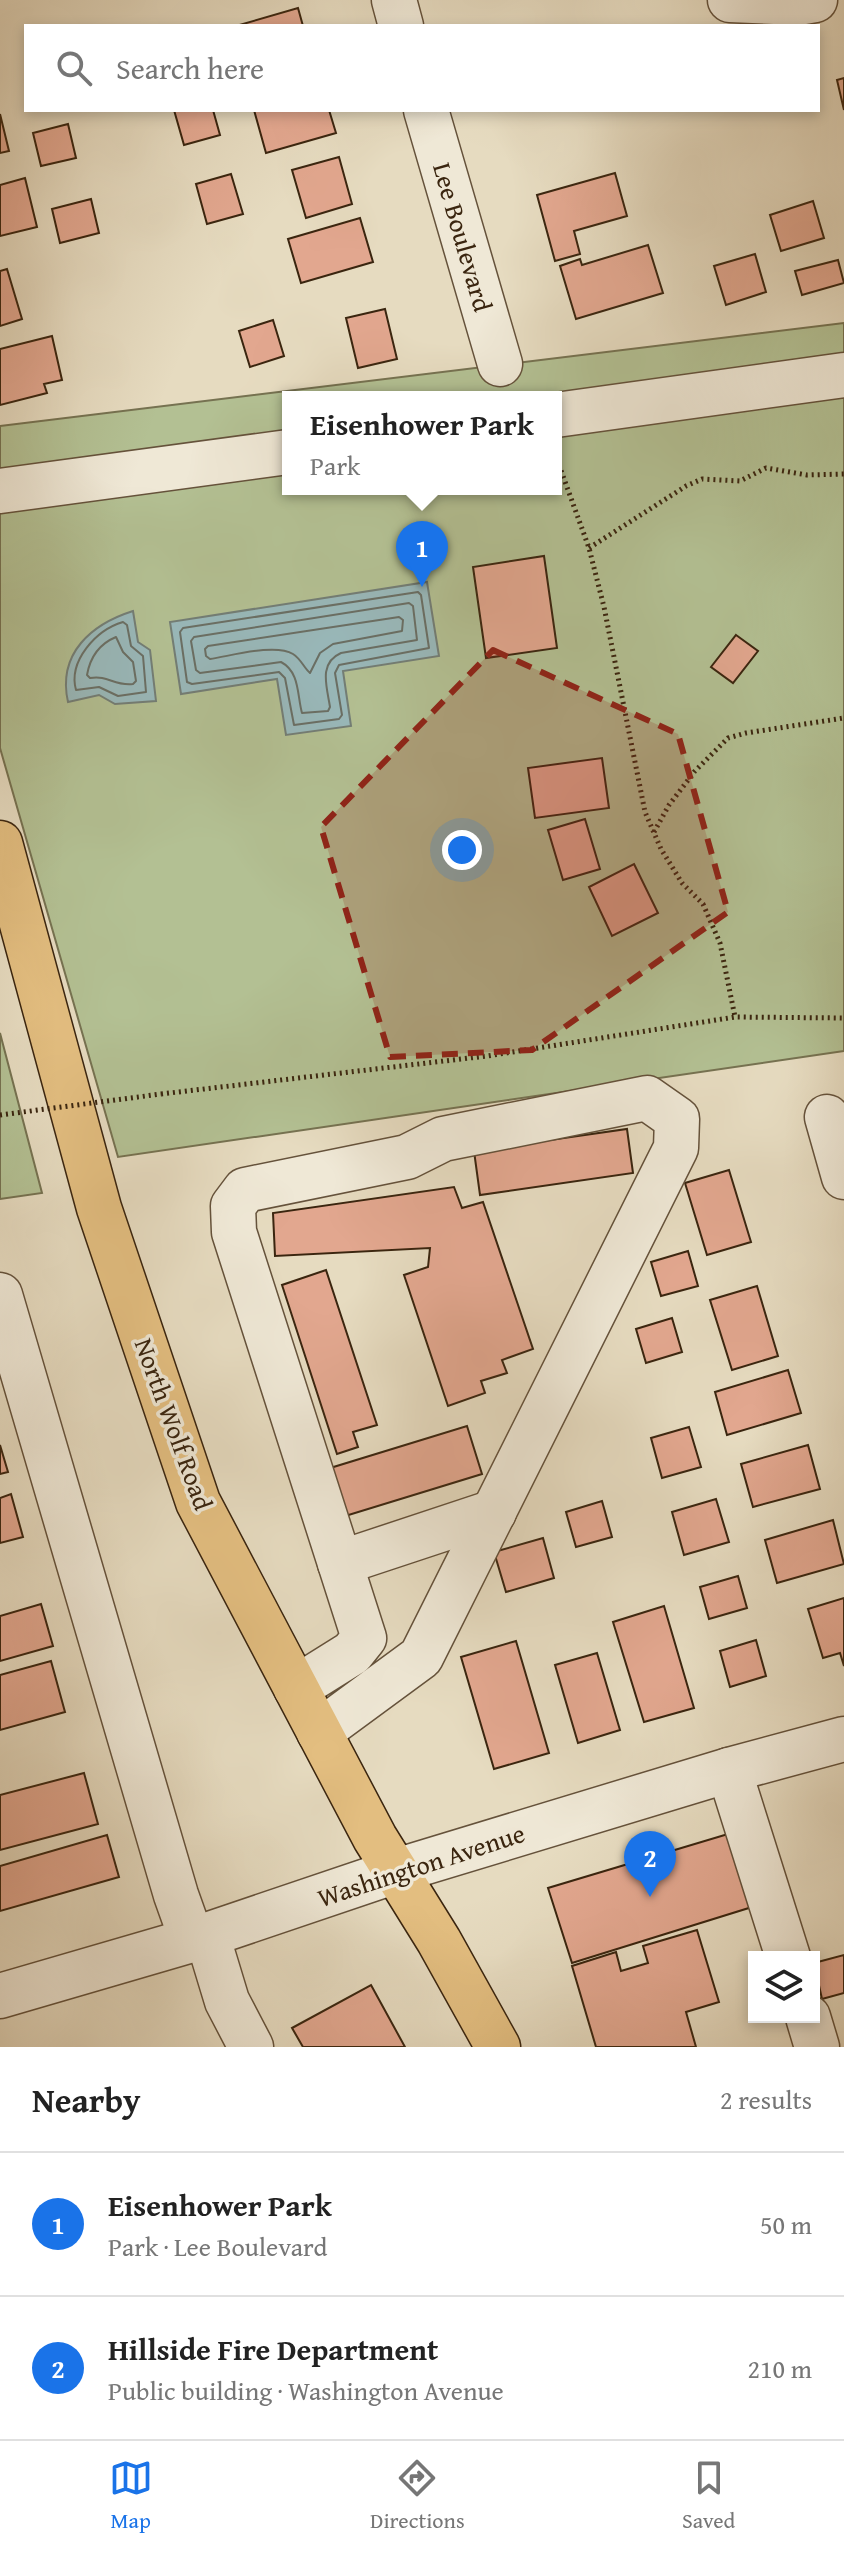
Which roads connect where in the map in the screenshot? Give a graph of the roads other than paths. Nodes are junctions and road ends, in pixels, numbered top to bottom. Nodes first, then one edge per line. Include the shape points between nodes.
1 (394, 0) edge
2 (730, 0) edge
3 (815, 0) edge
4 (400, 24) edge
5 (427, 112) edge
6 (500, 364) dead end
7 (844, 375) edge
8 (562, 414) edge
9 (282, 453) edge
10 (0, 491) edge
11 (0, 843) edge
12 (827, 1117) dead end
13 (844, 1177) edge
14 (0, 1295) edge
15 (494, 1512) junction
16 (340, 1563) junction
17 (296, 1688) junction
18 (319, 1732) junction
19 (844, 1739) edge
20 (729, 1770) junction
21 (396, 1871) junction
22 (200, 1937) junction
23 (786, 1951) edge
24 (0, 1996) edge
25 (810, 2023) edge
26 (251, 2047) edge
27 (498, 2047) edge
28 (817, 2047) edge

1 - 4 street
2 - 3 street
5 - 6 street, Lee Boulevard
7 - 8 street
9 - 10 street
11 - 17 main road, North Wolf Road via 99,1208 198,1502
12 - 13 street
14 - 22 street via 176,1895
15 - 16 street
15 - 16 street via 676,1148 677,1119 647,1098 443,1139 407,1157 245,1190 233,1206 234,1232
15 - 18 street via 421,1657
16 - 17 street via 364,1638 352,1653
17 - 18 main road, North Wolf Road
18 - 21 main road, North Wolf Road
19 - 20 street, Washington Avenue
20 - 21 street, Washington Avenue
20 - 23 street
21 - 22 street, Washington Avenue
21 - 27 main road, North Wolf Road
22 - 24 street, Washington Avenue
22 - 26 street
25 - 28 street

